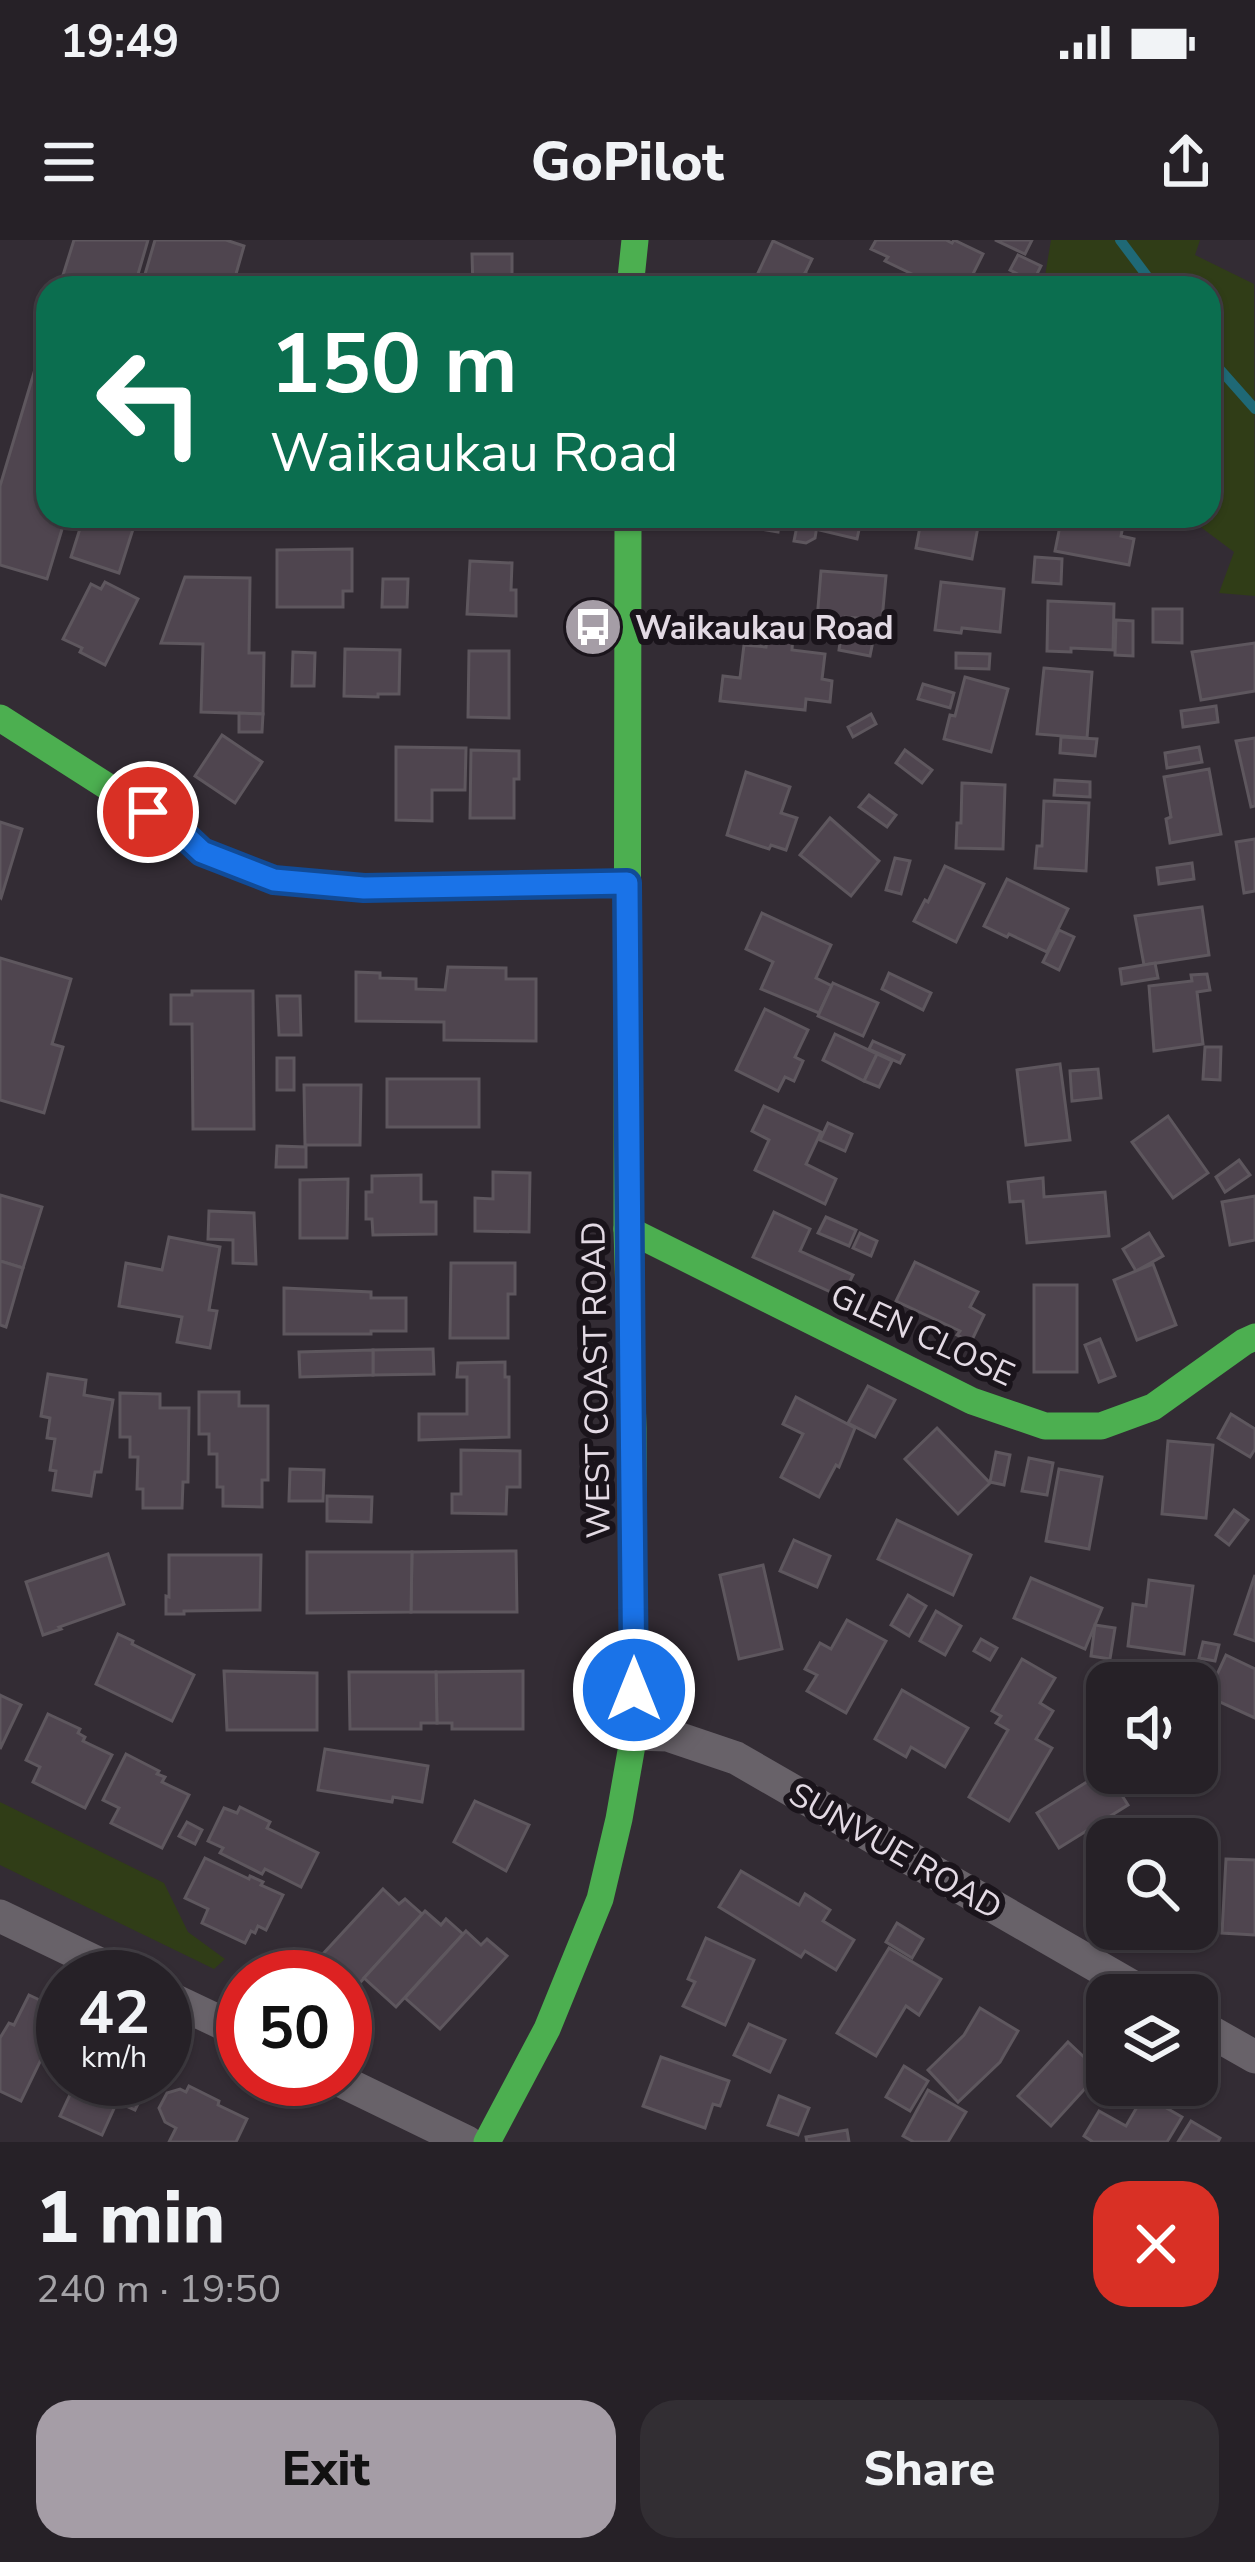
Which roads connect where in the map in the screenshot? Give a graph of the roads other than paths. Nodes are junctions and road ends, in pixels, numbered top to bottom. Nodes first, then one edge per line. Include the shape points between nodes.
1 (635, 240) edge
2 (631, 276) edge
3 (628, 528) edge
4 (0, 718) edge
5 (627, 883) junction
6 (627, 1229) junction
7 (1255, 1337) edge
8 (634, 1734) junction
9 (0, 1916) edge
10 (71, 1950) edge
11 (1111, 1974) edge
12 (1218, 2036) edge
13 (1255, 2057) edge
14 (372, 2096) edge
15 (466, 2142) edge
16 (487, 2142) edge

1 - 2 main road
3 - 5 main road, WEST COAST ROAD
4 - 5 main road via 202,852 274,880 364,888
5 - 6 main road, WEST COAST ROAD
6 - 7 main road, GLEN CLOSE via 972,1402 1046,1426 1102,1426 1153,1407
6 - 8 main road, WEST COAST ROAD
8 - 11 street, SUNVUE ROAD via 668,1735 736,1758
8 - 16 main road, WEST COAST ROAD via 600,1899 548,2029
9 - 10 street
12 - 13 street
14 - 15 street

